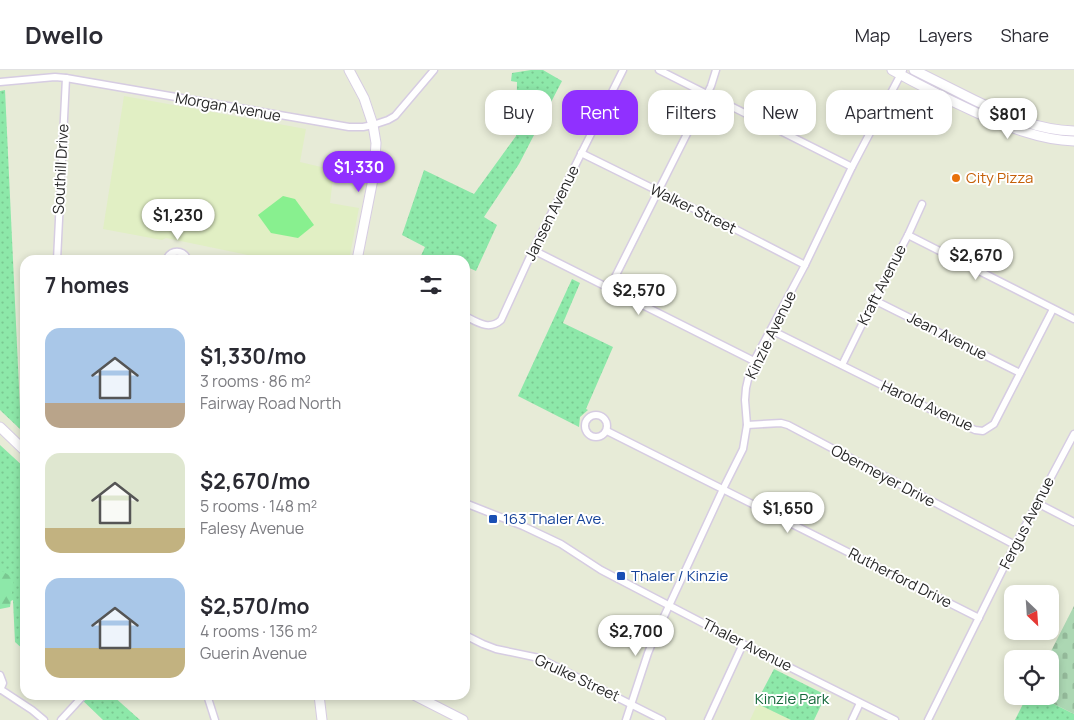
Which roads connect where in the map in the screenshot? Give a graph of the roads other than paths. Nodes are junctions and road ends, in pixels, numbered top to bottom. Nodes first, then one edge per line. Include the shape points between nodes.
1 (349, 70) edge
2 (434, 70) edge
3 (623, 70) edge
4 (659, 70) edge
5 (716, 70) edge
6 (914, 70) edge
7 (899, 72) edge
8 (66, 78) junction
9 (0, 82) edge
10 (698, 90) edge
11 (708, 90) edge
12 (734, 108) edge
13 (373, 125) junction
14 (1074, 131) edge
15 (686, 135) edge
16 (1074, 141) edge
17 (581, 153) junction
18 (852, 167) junction
19 (658, 192) junction
20 (922, 204) dead end
21 (908, 235) junction
22 (534, 250) junction
23 (58, 255) edge
24 (169, 255) edge
25 (185, 255) edge
26 (358, 255) edge
27 (805, 265) junction
28 (608, 289) junction
29 (874, 300) junction
30 (1053, 309) junction
31 (470, 318) edge
32 (1074, 319) edge
33 (771, 330) junction
34 (754, 361) junction
35 (842, 365) junction
36 (1020, 373) junction
37 (747, 425) junction
38 (0, 428) edge
39 (607, 431) dead end
40 (1074, 434) edge
41 (20, 446) edge
42 (723, 489) junction
43 (1037, 503) junction
44 (470, 505) edge
45 (1074, 522) edge
46 (1016, 545) junction
47 (669, 605) junction
48 (978, 618) junction
49 (470, 638) edge
50 (743, 644) junction
51 (0, 675) edge
52 (0, 690) edge
53 (79, 700) edge
54 (209, 700) edge
55 (320, 700) edge
56 (424, 700) edge
57 (860, 703) junction
58 (632, 705) junction
59 (44, 720) edge
60 (61, 720) edge
61 (215, 720) edge
62 (322, 720) edge
63 (463, 720) edge
64 (626, 720) edge
65 (662, 720) edge
66 (708, 720) edge
67 (852, 720) edge
68 (895, 720) edge
69 (928, 720) edge

1 - 13 main road via 364,98
2 - 13 street, Morgan Avenue via 395,116
3 - 17 street, Jansen Avenue
4 - 10 street
5 - 11 street
6 - 14 main road via 1020,121
7 - 16 main road via 1011,128
7 - 18 street, Kinzie Avenue
8 - 9 street, Morgan Avenue
8 - 13 street, Morgan Avenue via 349,127
8 - 23 street, Southill Drive
12 - 18 street
13 - 26 main road via 376,143 374,174
15 - 19 street
17 - 19 street, Walker Street
17 - 22 street, Jansen Avenue
18 - 27 street, Kinzie Avenue
19 - 27 street, Walker Street
19 - 28 street
20 - 21 street, Kraft Avenue
21 - 29 street, Kraft Avenue
21 - 30 street
22 - 28 street
22 - 31 street, Jansen Avenue via 501,320 490,325
24 - 25 street via 176,251
27 - 33 street, Kinzie Avenue
28 - 34 street
29 - 35 street, Kraft Avenue
29 - 36 street, Jean Avenue
30 - 32 street
30 - 36 street, Harold Avenue
33 - 34 street, Kinzie Avenue
33 - 35 street, Harold Avenue
34 - 37 street, Kinzie Avenue via 746,388
35 - 36 street, Harold Avenue via 942,415 983,431 994,424
37 - 42 street, Kinzie Avenue via 746,439
37 - 46 street, Obermeyer Drive via 788,425
38 - 41 main road
39 - 42 street, Rutherford Drive
40 - 43 street, Fergus Avenue
42 - 47 street, Kinzie Avenue
42 - 48 street, Rutherford Drive
43 - 45 street
43 - 46 street, Fergus Avenue
44 - 47 street, Thaler Avenue via 561,544 601,570
46 - 48 street, Fergus Avenue
47 - 50 street, Thaler Avenue
47 - 58 street, Kinzie Avenue via 648,653
48 - 69 street, Fergus Avenue
49 - 58 street, Grulke Street via 496,649 539,658
50 - 57 street, Thaler Avenue
50 - 66 street
51 - 52 street via 3,683
52 - 59 street
53 - 60 street
54 - 61 street
55 - 62 main road
56 - 63 main road
57 - 67 street
57 - 68 street, Thaler Avenue
58 - 64 street, Kinzie Avenue
58 - 65 street, Grulke Street

